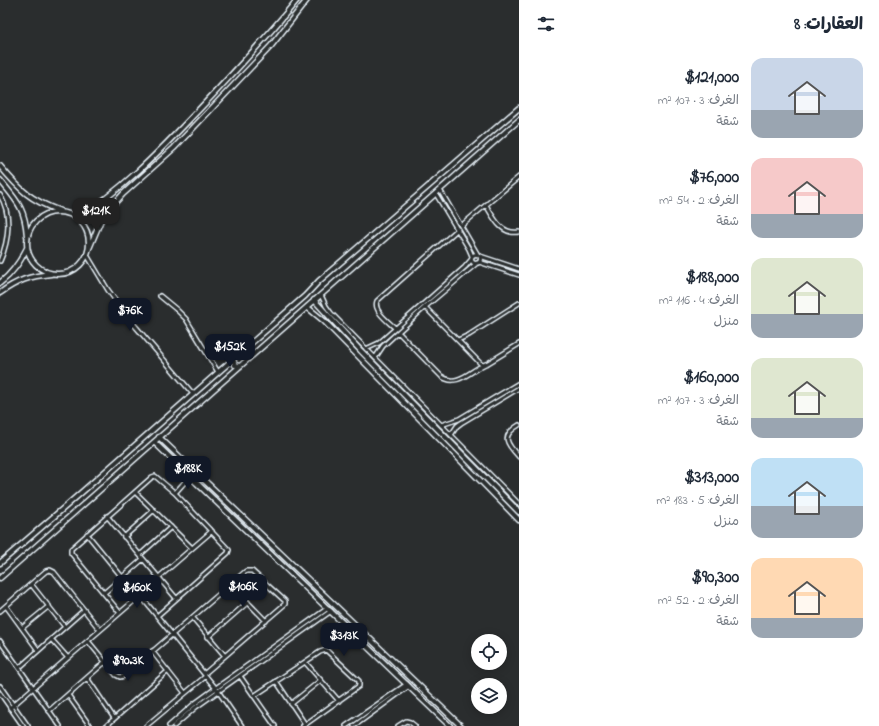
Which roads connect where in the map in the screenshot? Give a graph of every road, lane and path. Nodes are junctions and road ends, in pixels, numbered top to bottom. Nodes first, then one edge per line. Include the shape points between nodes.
1 (297, 0) edge
2 (307, 0) edge
3 (519, 108) edge
4 (519, 120) edge
5 (0, 166) edge
6 (519, 177) edge
7 (0, 180) edge
8 (440, 190) junction
9 (436, 194) junction
10 (0, 195) edge
11 (486, 205) junction
12 (66, 213) junction
13 (77, 218) junction
14 (389, 222) junction
15 (461, 226) junction
16 (396, 229) junction
17 (458, 229) junction
18 (519, 232) edge
19 (376, 233) junction
20 (28, 240) junction
21 (382, 241) junction
22 (28, 248) junction
23 (88, 253) junction
24 (479, 255) junction
25 (472, 258) junction
26 (0, 261) edge
27 (478, 263) junction
28 (519, 268) edge
29 (55, 274) junction
30 (519, 275) edge
31 (0, 283) edge
32 (0, 292) edge
33 (321, 295) junction
34 (160, 296) dead end
35 (314, 300) junction
36 (519, 303) edge
37 (425, 307) junction
38 (307, 308) junction
39 (395, 328) junction
40 (398, 332) junction
41 (458, 340) junction
42 (519, 344) edge
43 (366, 349) junction
44 (375, 358) junction
45 (234, 359) junction
46 (482, 365) junction
47 (240, 366) junction
48 (218, 372) junction
49 (225, 380) junction
50 (519, 383) edge
51 (519, 388) edge
52 (193, 394) junction
53 (434, 425) junction
54 (441, 425) junction
55 (519, 425) edge
56 (429, 430) junction
57 (451, 435) junction
58 (160, 437) junction
59 (154, 442) junction
60 (138, 443) junction
61 (146, 450) junction
62 (519, 457) edge
63 (190, 476) junction
64 (135, 492) junction
65 (175, 493) junction
66 (78, 497) junction
67 (84, 504) junction
68 (519, 504) edge
69 (154, 510) junction
70 (519, 512) edge
71 (107, 516) junction
72 (519, 520) edge
73 (171, 528) junction
74 (212, 531) junction
75 (87, 534) junction
76 (124, 537) junction
77 (192, 548) junction
78 (140, 555) junction
79 (143, 559) junction
80 (290, 562) junction
81 (0, 563) edge
82 (285, 567) junction
83 (122, 577) junction
84 (159, 577) junction
85 (0, 578) edge
86 (31, 584) junction
87 (231, 584) junction
88 (104, 593) junction
89 (176, 598) junction
90 (248, 602) junction
91 (6, 606) junction
92 (49, 606) junction
93 (84, 610) junction
94 (330, 610) junction
95 (0, 611) edge
96 (120, 613) junction
97 (157, 616) junction
98 (192, 618) junction
99 (266, 621) junction
100 (65, 627) junction
101 (22, 628) junction
102 (100, 630) junction
103 (173, 635) junction
104 (208, 636) junction
105 (51, 639) junction
106 (88, 640) junction
107 (0, 641) edge
108 (38, 650) junction
109 (152, 651) junction
110 (225, 656) junction
111 (68, 658) junction
112 (391, 658) junction
113 (106, 662) junction
114 (305, 662) junction
115 (385, 663) junction
116 (19, 668) junction
117 (168, 671) junction
118 (205, 675) junction
119 (240, 676) junction
120 (87, 678) junction
121 (321, 680) junction
122 (276, 682) junction
123 (408, 685) junction
124 (0, 686) edge
125 (33, 688) junction
126 (217, 689) junction
127 (185, 693) junction
128 (0, 694) edge
129 (68, 695) junction
130 (254, 696) junction
131 (339, 701) junction
132 (291, 704) junction
133 (13, 705) junction
134 (10, 708) junction
135 (49, 711) junction
136 (114, 718) junction
137 (304, 725) edge
138 (23, 726) edge
139 (28, 726) edge
140 (60, 726) edge
141 (90, 726) edge
142 (106, 726) edge
143 (146, 726) edge
144 (169, 726) edge
145 (174, 726) edge
146 (242, 726) edge
147 (275, 726) edge
148 (346, 726) edge
149 (354, 726) edge
150 (398, 726) edge
151 (415, 726) edge
152 (450, 726) edge
153 (461, 726) edge

1 - 13 street via 238,70 151,160 112,194
2 - 23 street via 270,46 214,106 106,213
3 - 14 street
4 - 8 street
5 - 12 street via 28,195
6 - 11 street
7 - 20 street via 23,212
8 - 9 street
8 - 15 street
9 - 16 street
9 - 17 street
10 - 26 street via 8,221 5,250
11 - 15 street
11 - 18 street via 499,226 513,233
12 - 13 street
12 - 20 street via 42,217 34,225
13 - 23 street via 87,231
14 - 16 street via 391,227
14 - 19 street
15 - 24 street
16 - 21 street
17 - 25 street
17 - 39 street via 377,301 377,310
19 - 21 street
19 - 45 street
20 - 22 street
21 - 33 street
22 - 29 street via 37,265
22 - 31 street via 16,268
23 - 29 street via 74,270
23 - 52 street via 111,294 131,321
24 - 25 street via 476,254
24 - 27 street via 481,259
24 - 28 street
25 - 27 street via 474,263
25 - 39 street via 465,268
27 - 30 street
27 - 37 street
29 - 32 street via 27,278
33 - 35 street
33 - 43 street via 331,313
34 - 48 street via 186,319
35 - 38 street
35 - 53 street
36 - 41 street
37 - 40 street
37 - 41 street
38 - 47 street
38 - 56 street via 324,321
39 - 43 street via 376,345
40 - 44 street via 380,348
40 - 46 street via 448,380 461,379
41 - 46 street
42 - 46 street
43 - 44 street
44 - 54 street
45 - 47 street via 235,365
45 - 48 street
47 - 49 street
48 - 49 street via 224,373
48 - 52 street
49 - 58 street
50 - 54 street via 459,419
51 - 57 street via 461,423
52 - 60 street
53 - 56 street
53 - 70 street
54 - 57 street
55 - 62 street via 510,431 507,440
56 - 72 street
57 - 68 street
58 - 59 street
58 - 80 street
59 - 61 street
59 - 63 street
60 - 61 street
60 - 66 street
61 - 67 street
63 - 65 street
63 - 82 street
64 - 65 street via 155,476
64 - 69 street
64 - 71 street
65 - 74 street
66 - 67 street
66 - 81 street
67 - 85 street
69 - 73 street
69 - 76 street
71 - 75 street
71 - 76 street
73 - 77 street
73 - 78 street
74 - 77 street
74 - 89 street via 228,547 228,553
75 - 83 street
75 - 88 street via 70,551
76 - 78 street
77 - 84 street
78 - 79 street
79 - 83 street
79 - 84 street
80 - 82 street
80 - 112 street
82 - 94 street
83 - 88 street
84 - 89 street
86 - 91 street
86 - 92 street
86 - 93 street via 46,571 52,571
87 - 90 street
87 - 98 street
87 - 99 street via 250,570 285,601 285,604
88 - 96 street
89 - 97 street
90 - 99 street
90 - 104 street
91 - 95 street
91 - 101 street
92 - 100 street
92 - 101 street
93 - 100 street
93 - 102 street
94 - 115 street
94 - 119 street
94 - 126 street
96 - 97 street via 135,600 140,599 144,600
96 - 102 street
97 - 103 street
98 - 103 street
98 - 104 street
99 - 110 street
100 - 105 street
101 - 108 street
102 - 106 street
103 - 109 street
103 - 118 street
104 - 110 street
105 - 108 street
105 - 111 street
106 - 111 street
106 - 113 street
107 - 116 street
108 - 116 street
109 - 113 street via 122,677 116,675
109 - 117 street
110 - 118 street
111 - 125 street
112 - 115 street
112 - 153 street
113 - 120 street
114 - 121 street
114 - 122 street
114 - 131 street via 326,650 359,681 358,688
115 - 123 street
116 - 125 street
117 - 127 street
117 - 136 street
118 - 126 street
118 - 127 street
119 - 126 street
119 - 130 street
120 - 129 street
120 - 136 street
121 - 131 street
121 - 132 street
122 - 130 street
122 - 132 street
123 - 148 street
123 - 149 street
123 - 152 street
124 - 133 street
125 - 133 street
125 - 135 street
126 - 144 street via 194,704
126 - 145 street
126 - 146 street
127 - 143 street
128 - 134 street
129 - 135 street
129 - 141 street
130 - 147 street
131 - 137 street
132 - 137 street
133 - 134 street
133 - 139 street
134 - 138 street
135 - 140 street
136 - 142 street
150 - 151 street via 408,721

